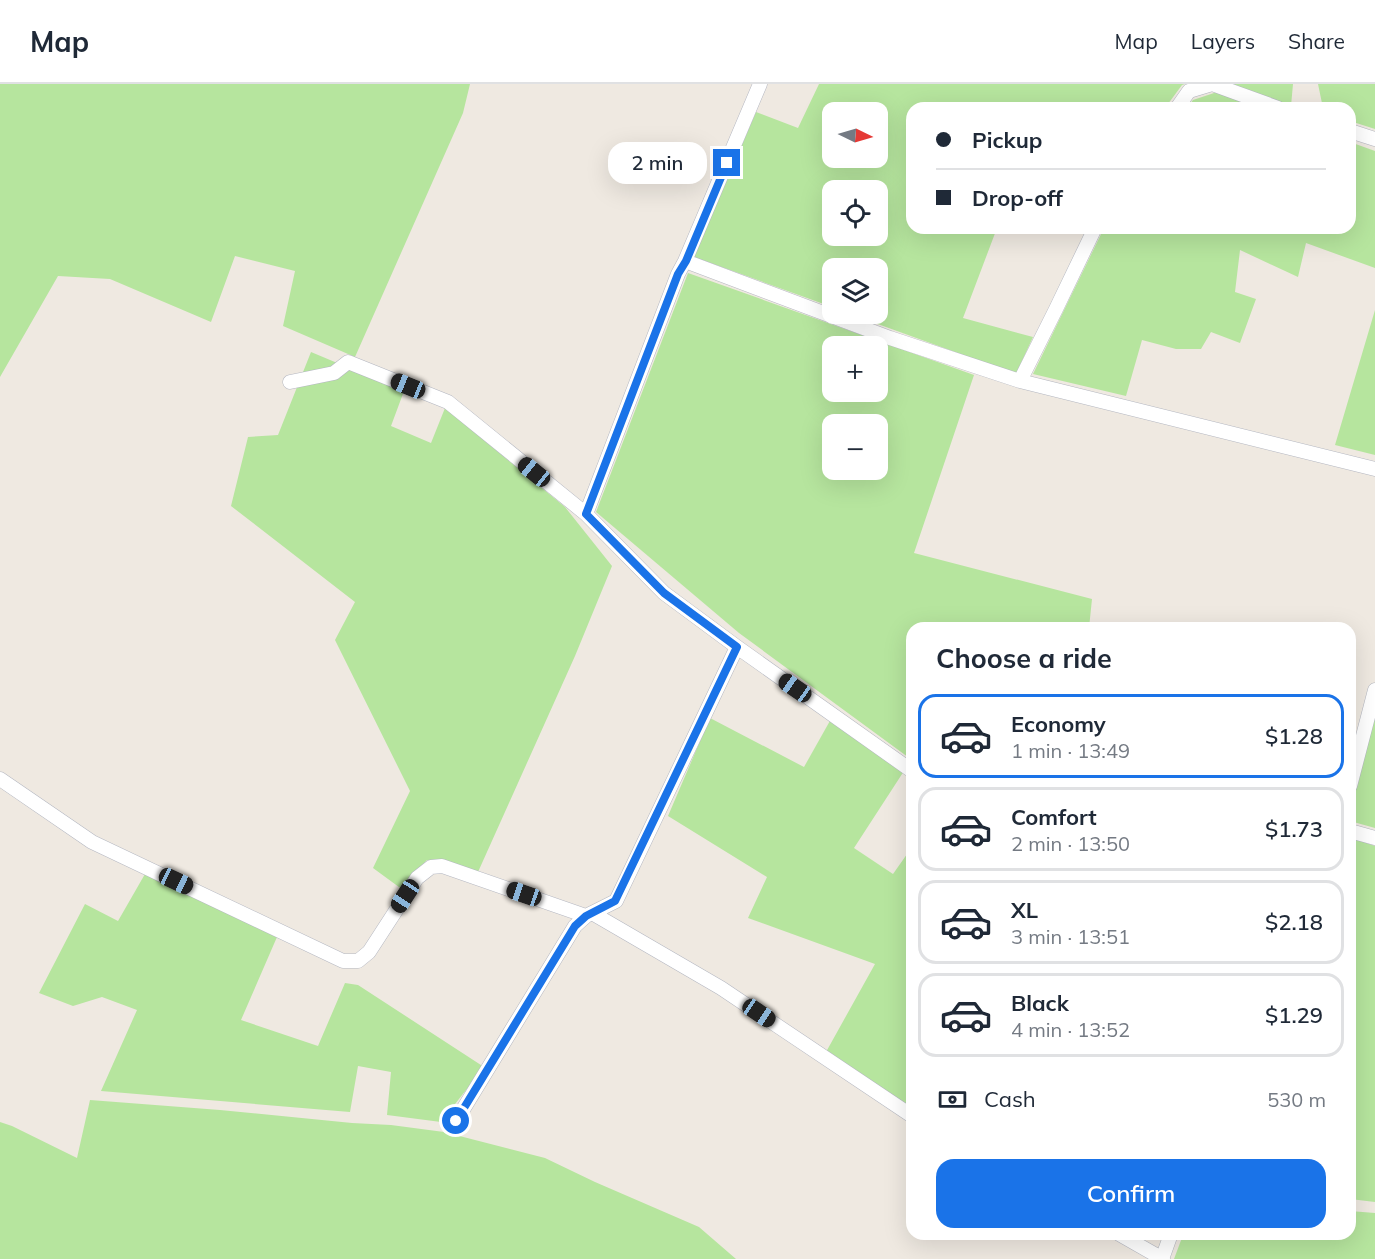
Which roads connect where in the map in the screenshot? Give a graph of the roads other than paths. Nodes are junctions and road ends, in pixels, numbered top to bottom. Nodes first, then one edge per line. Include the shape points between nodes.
1 (760, 84) edge
2 (1182, 102) edge
3 (1262, 102) edge
4 (1356, 133) edge
5 (1375, 139) edge
6 (1092, 234) edge
7 (686, 261) junction
8 (1020, 381) junction
9 (290, 382) dead end
10 (1375, 469) edge
11 (586, 514) junction
12 (737, 647) junction
13 (1375, 690) edge
14 (1356, 763) edge
15 (906, 767) edge
16 (0, 779) edge
17 (1356, 833) edge
18 (1375, 838) edge
19 (589, 914) junction
20 (906, 1112) edge
21 (456, 1121) dead end
22 (1130, 1240) edge
23 (1170, 1240) edge
24 (1163, 1259) edge

1 - 7 street
2 - 3 street via 1189,92 1212,84
4 - 5 street
6 - 8 street
7 - 8 street via 890,338
7 - 11 street
8 - 10 street
9 - 11 street via 334,373 348,362 448,402
11 - 12 street via 664,593
12 - 15 street
12 - 19 street via 615,901
13 - 14 street
16 - 19 street via 92,842 343,960 358,961 369,952 417,878 431,867 442,866
17 - 18 street
19 - 20 street via 721,988
19 - 21 street via 575,926
22 - 24 street
23 - 24 street

